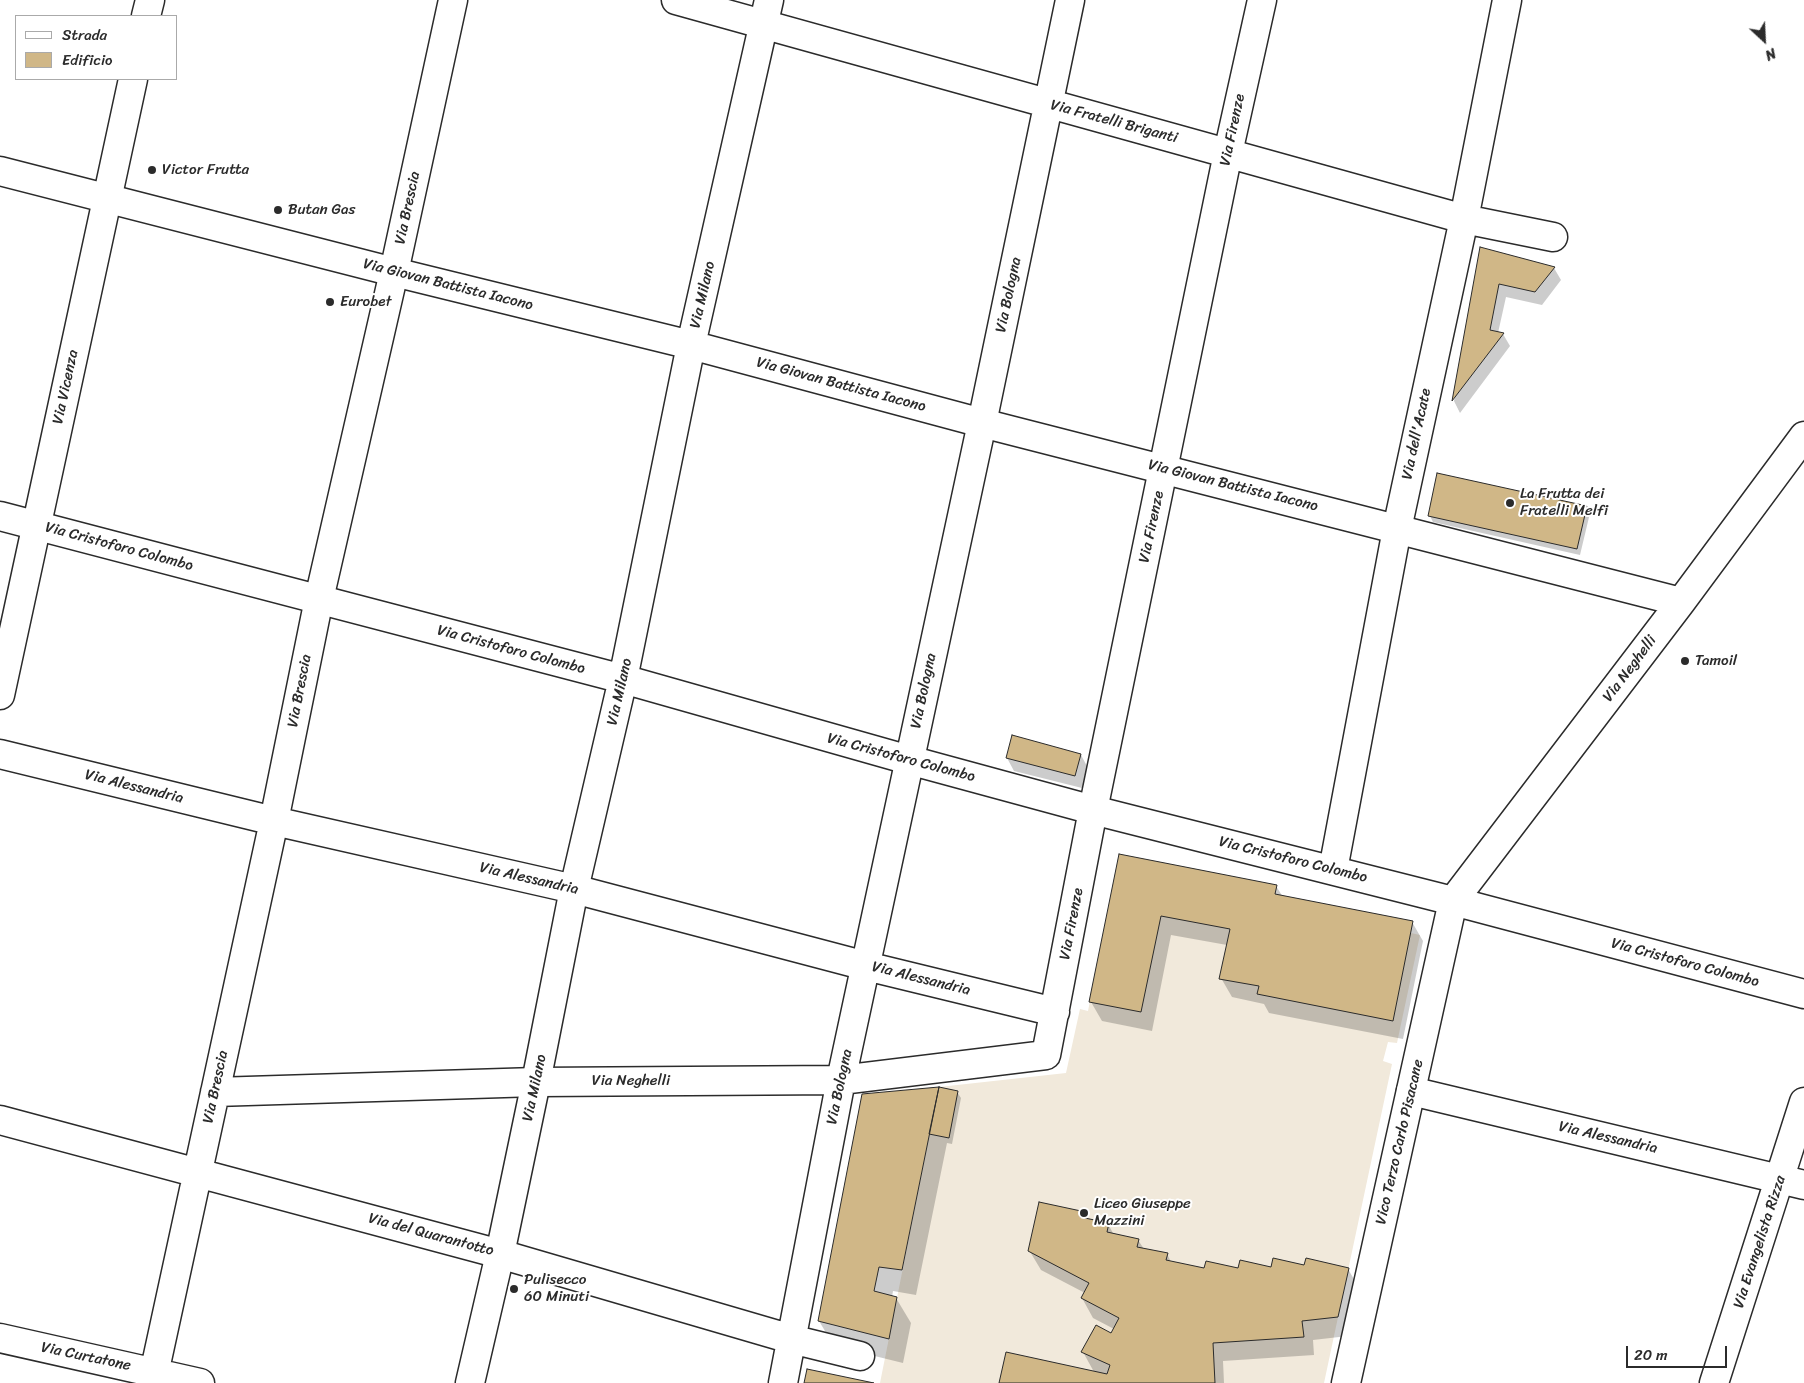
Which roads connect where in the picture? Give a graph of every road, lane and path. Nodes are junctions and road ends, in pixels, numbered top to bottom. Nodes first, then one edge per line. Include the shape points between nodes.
1 (150, 0) edge
2 (453, 0) edge
3 (676, 0) edge
4 (1070, 0) edge
5 (1262, 0) edge
6 (1507, 0) edge
7 (767, 12) edge
8 (146, 15) edge
9 (133, 80) edge
10 (1049, 104) junction
11 (1228, 153) junction
12 (0, 171) edge
13 (108, 198) junction
14 (1464, 219) junction
15 (1553, 237) dead end
16 (394, 272) junction
17 (691, 345) junction
18 (982, 423) junction
19 (1804, 436) edge
20 (1164, 468) junction
21 (0, 516) edge
22 (36, 525) junction
23 (1397, 528) junction
24 (318, 599) junction
25 (1681, 602) junction
26 (623, 679) junction
27 (0, 696) edge
28 (0, 754) edge
29 (909, 760) junction
30 (1093, 810) junction
31 (274, 821) junction
32 (1333, 870) junction
33 (574, 889) junction
34 (1453, 901) junction
35 (866, 966) junction
36 (1804, 994) edge
37 (1055, 1012) junction
38 (1046, 1055) joint
39 (841, 1080) junction
40 (536, 1082) junction
41 (1411, 1091) junction
42 (215, 1092) junction
43 (1804, 1102) edge
44 (0, 1120) edge
45 (197, 1173) junction
46 (1792, 1182) edge
47 (500, 1254) junction
48 (0, 1338) edge
49 (791, 1339) junction
50 (860, 1356) dead end
51 (153, 1378) edge
52 (200, 1383) edge
53 (470, 1383) edge
54 (783, 1383) edge
55 (1346, 1383) edge
56 (1714, 1383) edge

1 - 8 street
2 - 16 street, Via Brescia
3 - 7 street, Via Fratelli Briganti
4 - 10 street, Via Bologna
5 - 11 street, Via Firenze
6 - 14 street, Via dell'Acate
7 - 10 street, Via Fratelli Briganti
7 - 17 street, Via Milano
9 - 13 street, Via Vicenza
10 - 11 street, Via Fratelli Briganti
10 - 18 street, Via Bologna
11 - 14 street, Via Fratelli Briganti
11 - 20 street, Via Firenze
12 - 13 street, Via Giovan Battista Iacono
13 - 16 street, Via Giovan Battista Iacono
13 - 22 street, Via Vicenza
14 - 15 street, Via Fratelli Briganti
14 - 23 street, Via dell'Acate
16 - 17 street, Via Giovan Battista Iacono
16 - 24 street, Via Brescia
17 - 18 street, Via Giovan Battista Iacono
17 - 26 street, Via Milano
18 - 20 street, Via Giovan Battista Iacono
18 - 29 street, Via Bologna
19 - 25 street, Via Neghelli
20 - 23 street, Via Giovan Battista Iacono
20 - 30 street, Via Firenze
21 - 22 street, Via Cristoforo Colombo
22 - 24 street, Via Cristoforo Colombo
22 - 27 street, Via Vicenza
23 - 25 street, Via Giovan Battista Iacono
23 - 32 street, Via dell'Acate
24 - 26 street, Via Cristoforo Colombo
24 - 31 street, Via Brescia
25 - 34 street, Via Neghelli
26 - 29 street, Via Cristoforo Colombo
26 - 33 street, Via Milano
28 - 31 street, Via Alessandria
29 - 30 street, Via Cristoforo Colombo
29 - 35 street, Via Bologna
30 - 32 street, Via Cristoforo Colombo
30 - 37 street, Via Firenze
31 - 33 street, Via Alessandria
31 - 42 street, Via Brescia
32 - 34 street, Via Cristoforo Colombo
33 - 35 street, Via Alessandria
33 - 40 street, Via Milano
34 - 36 street, Via Cristoforo Colombo
34 - 41 street, Vico Terzo Carlo Pisacane
35 - 37 street, Via Alessandria
35 - 39 street, Via Bologna
37 - 38 street, Via Firenze
38 - 39 street, Via Neghelli
39 - 40 street, Via Neghelli
39 - 49 street, Via Bologna
40 - 42 street, Via Neghelli
40 - 47 street, Via Milano
41 - 46 street, Via Alessandria
41 - 55 street, Vico Terzo Carlo Pisacane
42 - 45 street, Via Brescia
43 - 46 street, Via Evangelista Rizza
44 - 45 street, Via del Quarantotto
45 - 47 street, Via del Quarantotto
45 - 51 street, Via Brescia
46 - 56 street, Via Evangelista Rizza
47 - 49 street, Via del Quarantotto
47 - 53 street, Via Milano
48 - 51 street, Via Curtatone
49 - 50 street, Via del Quarantotto
49 - 54 street, Via Bologna
51 - 52 street, Via Curtatone

